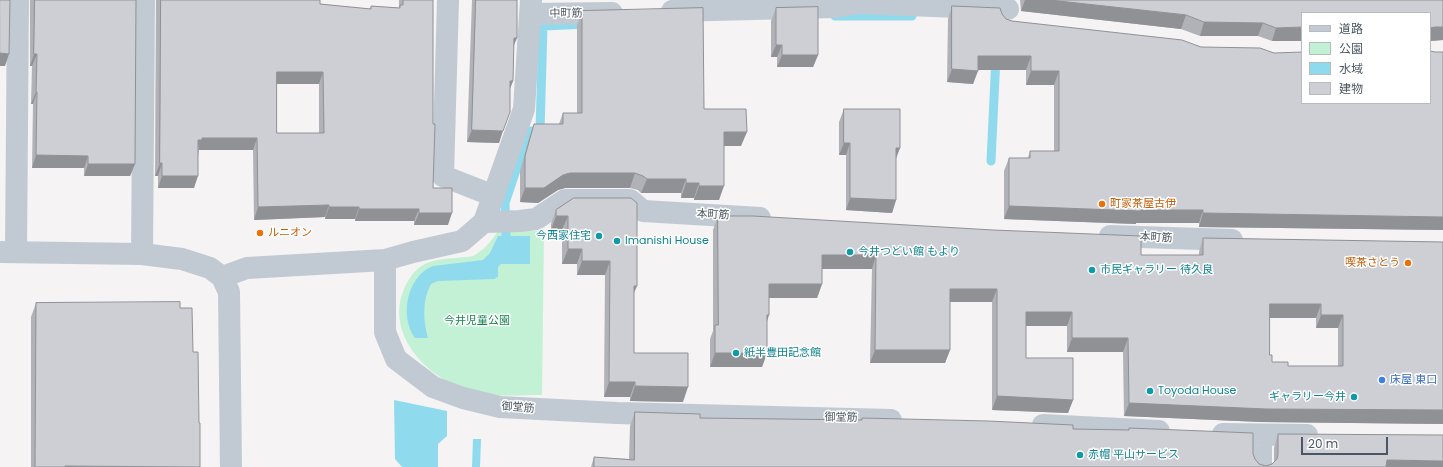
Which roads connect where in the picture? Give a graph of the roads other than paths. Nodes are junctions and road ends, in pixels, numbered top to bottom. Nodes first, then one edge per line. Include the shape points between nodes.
1 (18, 0) edge
2 (144, 0) edge
3 (448, 0) edge
4 (531, 7) edge
5 (631, 12) edge
6 (652, 12) edge
7 (1012, 14) edge
8 (494, 196) junction
9 (777, 219) edge
10 (490, 222) junction
11 (1088, 235) edge
12 (1255, 240) edge
13 (8, 252) edge
14 (142, 254) junction
15 (385, 260) junction
16 (222, 276) junction
17 (913, 420) edge
18 (1022, 424) edge
19 (1176, 432) edge
20 (1200, 433) edge
21 (1261, 435) junction
22 (1325, 435) edge
23 (231, 467) edge
24 (1261, 467) edge

1 - 13 street
2 - 14 street
3 - 8 street via 443,176
4 - 5 street, 中町筋
4 - 8 street via 524,109
6 - 7 street via 835,7 858,3
8 - 10 street
9 - 10 street, 本町筋 via 643,211 630,200 565,200 536,219
10 - 15 street via 462,241
11 - 12 street, 本町筋
13 - 14 street
14 - 16 street via 182,259 210,268
15 - 16 street via 247,268
15 - 17 street, 御堂筋 via 385,332 396,359 434,387 464,398 500,407
16 - 23 street via 229,292
18 - 19 street
20 - 21 street
21 - 22 street
21 - 24 street

